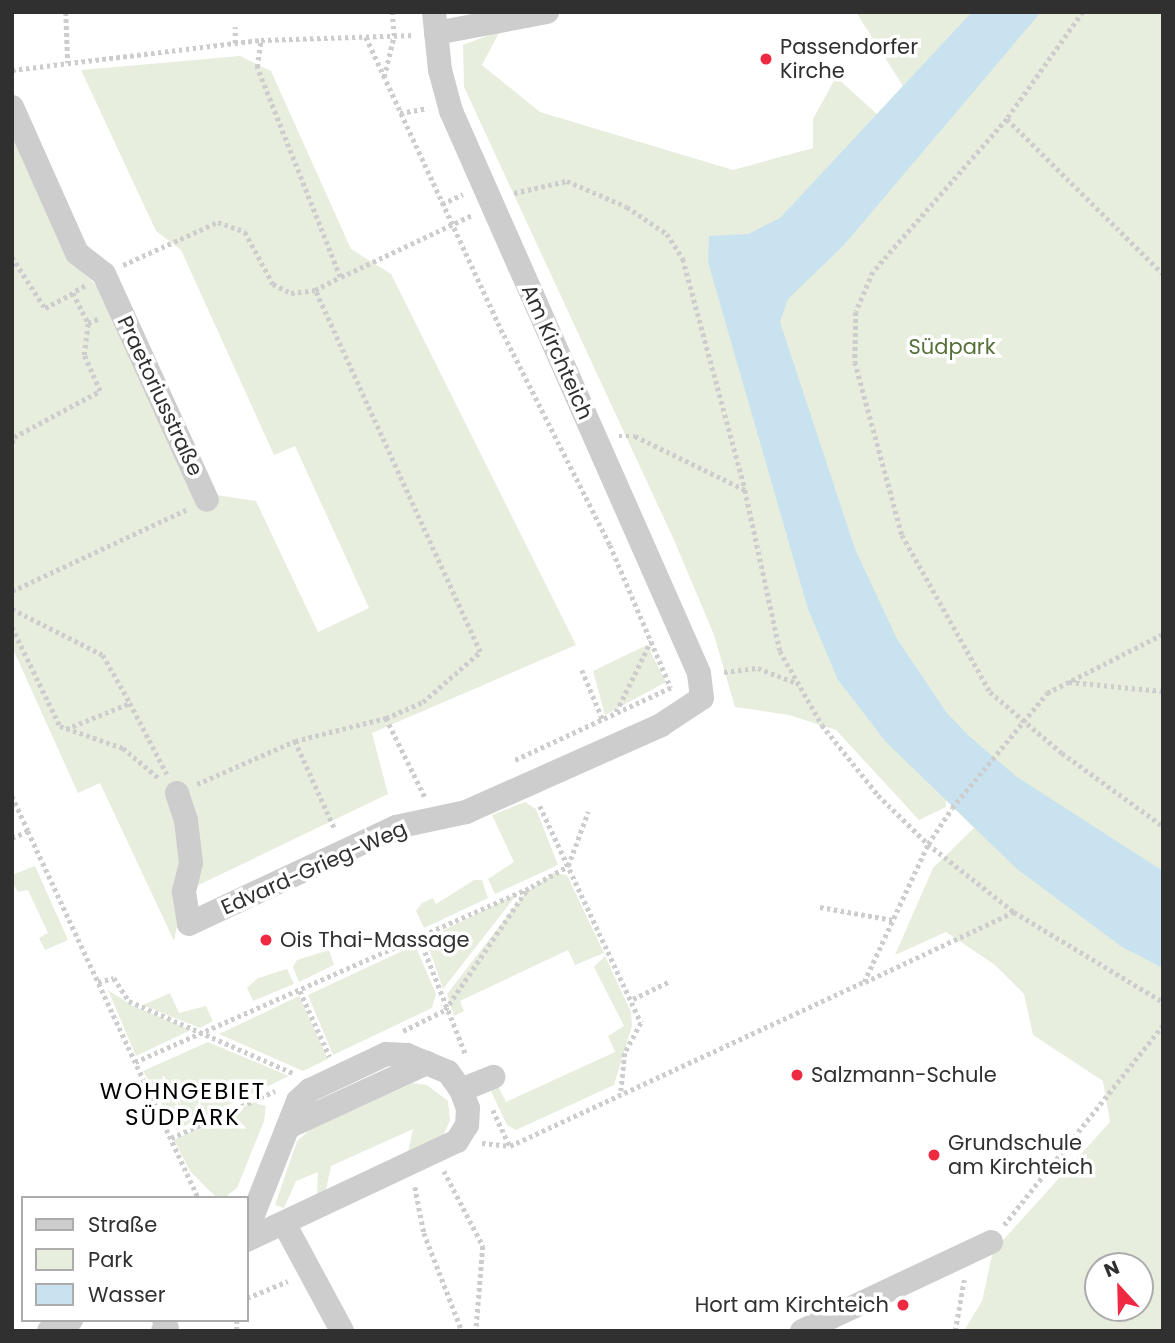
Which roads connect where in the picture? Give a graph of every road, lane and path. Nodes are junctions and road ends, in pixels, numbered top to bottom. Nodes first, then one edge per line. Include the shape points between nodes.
1 (66, 12) edge
2 (392, 12) edge
3 (547, 12) edge
4 (1083, 12) edge
5 (435, 23) edge
6 (235, 27) dead end
7 (394, 36) junction
8 (366, 37) junction
9 (261, 40) junction
10 (235, 43) junction
11 (68, 63) junction
12 (12, 70) edge
13 (384, 77) junction
14 (12, 107) edge
15 (1007, 119) junction
16 (524, 188) dead end
17 (492, 205) junction
18 (451, 225) junction
19 (12, 257) edge
20 (104, 274) junction
21 (1163, 274) edge
22 (340, 277) junction
23 (315, 290) junction
24 (74, 293) dead end
25 (120, 308) junction
26 (635, 436) dead end
27 (12, 443) edge
28 (745, 489) junction
29 (207, 500) joint
30 (12, 591) edge
31 (12, 610) edge
32 (12, 627) edge
33 (1163, 635) edge
34 (651, 641) junction
35 (582, 670) dead end
36 (727, 670) dead end
37 (1068, 682) junction
38 (704, 685) joint
39 (800, 685) junction
40 (1163, 691) edge
41 (130, 703) junction
42 (616, 713) junction
43 (386, 718) junction
44 (603, 720) junction
45 (1024, 720) junction
46 (65, 729) junction
47 (295, 741) junction
48 (508, 764) dead end
49 (530, 782) junction
50 (177, 793) junction
51 (12, 796) edge
52 (588, 812) dead end
53 (435, 818) junction
54 (1163, 826) edge
55 (28, 831) junction
56 (12, 838) edge
57 (928, 844) junction
58 (345, 851) junction
59 (568, 866) junction
60 (527, 889) junction
61 (820, 907) dead end
62 (1014, 912) junction
63 (893, 920) junction
64 (420, 939) junction
65 (98, 982) junction
66 (668, 982) dead end
67 (864, 982) junction
68 (300, 991) junction
69 (632, 999) junction
70 (1163, 1002) edge
71 (446, 1010) junction
72 (1163, 1025) edge
73 (203, 1035) junction
74 (135, 1062) junction
75 (427, 1063) junction
76 (340, 1076) junction
77 (303, 1078) dead end
78 (478, 1083) junction
79 (621, 1091) junction
80 (290, 1126) junction
81 (457, 1141) junction
82 (510, 1146) junction
83 (435, 1154) junction
84 (410, 1165) junction
85 (197, 1196) edge
86 (285, 1225) junction
87 (248, 1228) edge
88 (248, 1240) edge
89 (991, 1242) joint
90 (311, 1272) junction
91 (965, 1276) dead end
92 (248, 1298) edge
93 (67, 1322) edge
94 (49, 1331) edge
95 (342, 1331) edge
96 (462, 1331) edge
97 (476, 1331) edge
98 (802, 1331) edge
99 (955, 1331) edge

1 - 11 path
2 - 7 path
3 - 5 street
4 - 15 path
5 - 7 path
5 - 17 street, Am Kirchteich via 444,90
6 - 10 path
7 - 8 path
7 - 13 path
8 - 9 path
8 - 13 path
9 - 10 path
9 - 22 path via 257,67
10 - 11 path
11 - 12 path
13 - 18 path
14 - 20 street, Praetoriusstraße via 78,253
15 - 21 path
15 - 45 path via 873,272 856,312 853,338 876,446 902,535 990,692
16 - 28 path via 566,181 628,207 667,234 683,259
17 - 18 path
17 - 38 street, Am Kirchteich
18 - 22 path
18 - 34 path via 610,545
19 - 24 path via 45,308
20 - 23 path via 218,222 245,232 273,284 291,293
20 - 25 street, Praetoriusstraße
22 - 23 path
23 - 43 path via 480,652 422,702
25 - 27 path via 88,323 83,355 100,391 14,436
25 - 29 street, Praetoriusstraße
26 - 28 path
28 - 39 path via 780,651
29 - 30 path, Praetoriusstraße
31 - 41 path via 103,655
32 - 46 path
33 - 37 path
34 - 42 path
34 - 42 path via 671,688
35 - 44 path
36 - 39 path via 758,668
37 - 40 path
37 - 45 path via 1046,693
38 - 49 street, Edvard-Grieg-Weg via 702,698 661,725
39 - 57 path via 822,725 878,795
41 - 46 path
41 - 50 path
42 - 44 path
43 - 47 path
43 - 53 path
44 - 48 path
45 - 54 path
45 - 57 path
46 - 50 path via 123,748
47 - 50 path
47 - 58 path
49 - 53 street, Edvard-Grieg-Weg via 466,812
49 - 59 path
50 - 58 street, Edvard-Grieg-Weg via 187,821 191,863 184,892 189,924
51 - 55 path
52 - 59 path
53 - 58 street, Edvard-Grieg-Weg via 396,827
55 - 56 path
55 - 65 path
57 - 62 path
57 - 63 path
59 - 60 path
59 - 69 path
60 - 64 path
60 - 71 path
61 - 63 path
62 - 67 path
62 - 70 path
63 - 67 path
64 - 68 path
64 - 71 path
65 - 73 path via 114,978 128,1001
65 - 74 path
66 - 69 path
67 - 79 path
68 - 73 path
68 - 76 path
69 - 79 path via 641,1023 625,1053
71 - 78 path
72 - 89 path
73 - 74 path
73 - 77 path
74 - 85 path
75 - 76 street via 386,1054
75 - 78 street
75 - 80 street
76 - 80 street via 298,1101
78 - 81 street via 467,1125
78 - 82 path
79 - 82 path
80 - 87 street
81 - 82 path
81 - 83 street
83 - 84 street
83 - 97 path via 483,1246
84 - 86 street
84 - 96 path via 424,1234
86 - 88 street
86 - 90 street
89 - 98 street
90 - 92 path
90 - 95 street
91 - 99 path
93 - 94 street

